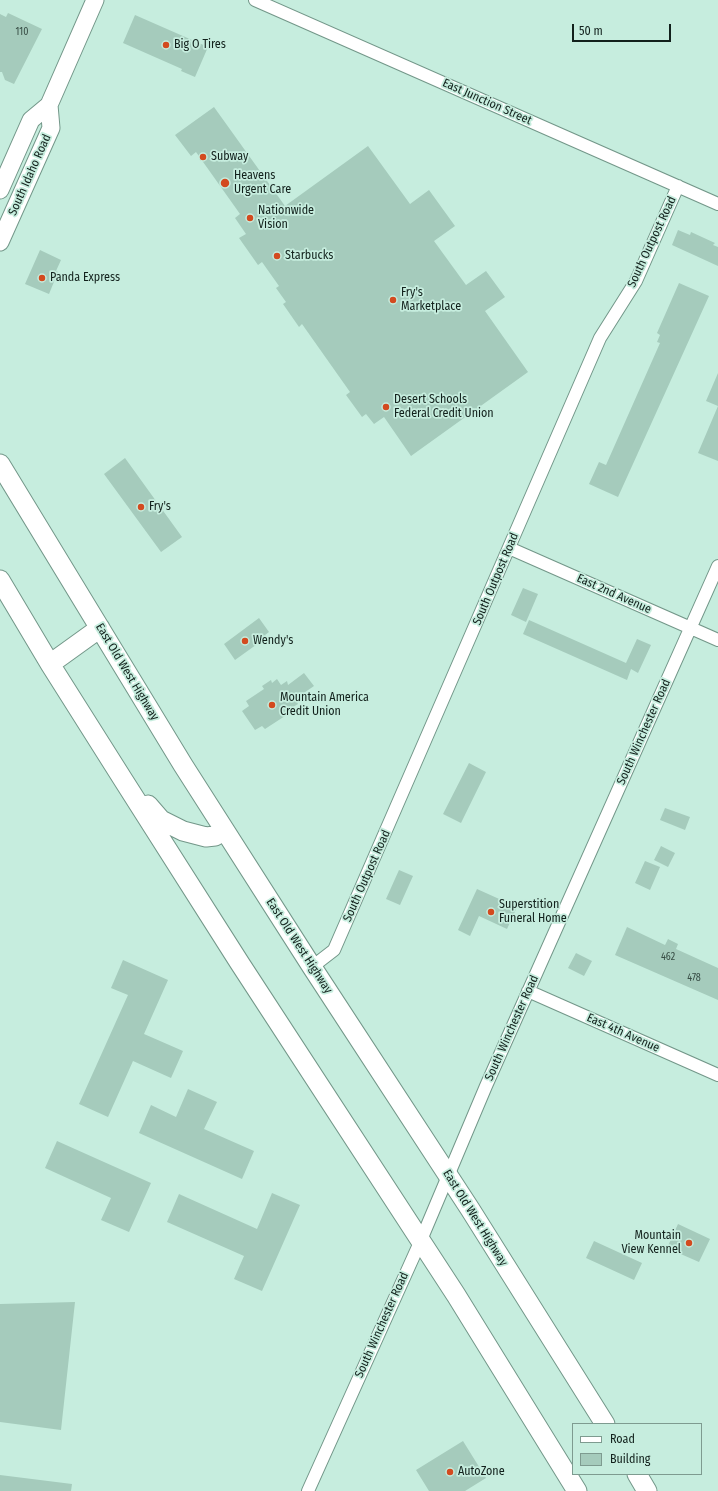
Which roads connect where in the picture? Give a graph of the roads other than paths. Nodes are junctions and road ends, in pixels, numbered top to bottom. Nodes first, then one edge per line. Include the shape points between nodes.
1 (96, 0) edge
2 (255, 0) edge
3 (49, 105) junction
4 (678, 186) junction
5 (0, 190) edge
6 (718, 204) edge
7 (0, 242) edge
8 (0, 464) edge
9 (509, 548) junction
10 (718, 566) edge
11 (0, 580) edge
12 (100, 628) junction
13 (690, 628) junction
14 (718, 640) edge
15 (50, 664) junction
16 (122, 778) junction
17 (224, 830) junction
18 (312, 967) junction
19 (528, 991) junction
20 (718, 1075) edge
21 (448, 1175) junction
22 (421, 1240) junction
23 (604, 1423) edge
24 (638, 1475) edge
25 (308, 1491) edge
26 (577, 1491) edge
27 (647, 1491) edge

1 - 3 main road, South Idaho Road
2 - 4 street, East Junction Street
3 - 5 main road, South Idaho Road via 31,120
3 - 7 main road, South Idaho Road via 51,128
4 - 6 street, East Junction Street
4 - 9 street, South Outpost Road via 636,281 600,338
8 - 12 main road, East Old West Highway
9 - 13 street, East 2nd Avenue
9 - 18 street, South Outpost Road via 334,950
10 - 13 street, South Winchester Road
11 - 15 main road
12 - 15 main road
12 - 17 main road, East Old West Highway
13 - 14 street, East 2nd Avenue
13 - 19 street, South Winchester Road
15 - 16 main road
16 - 17 main road via 161,820 172,826 206,837 215,836
16 - 22 main road
17 - 18 main road, East Old West Highway
18 - 21 main road, East Old West Highway
19 - 20 street, East 4th Avenue
19 - 21 street, South Winchester Road
21 - 22 street, South Winchester Road
21 - 23 main road, East Old West Highway
22 - 25 street, South Winchester Road
22 - 26 main road
24 - 27 main road

